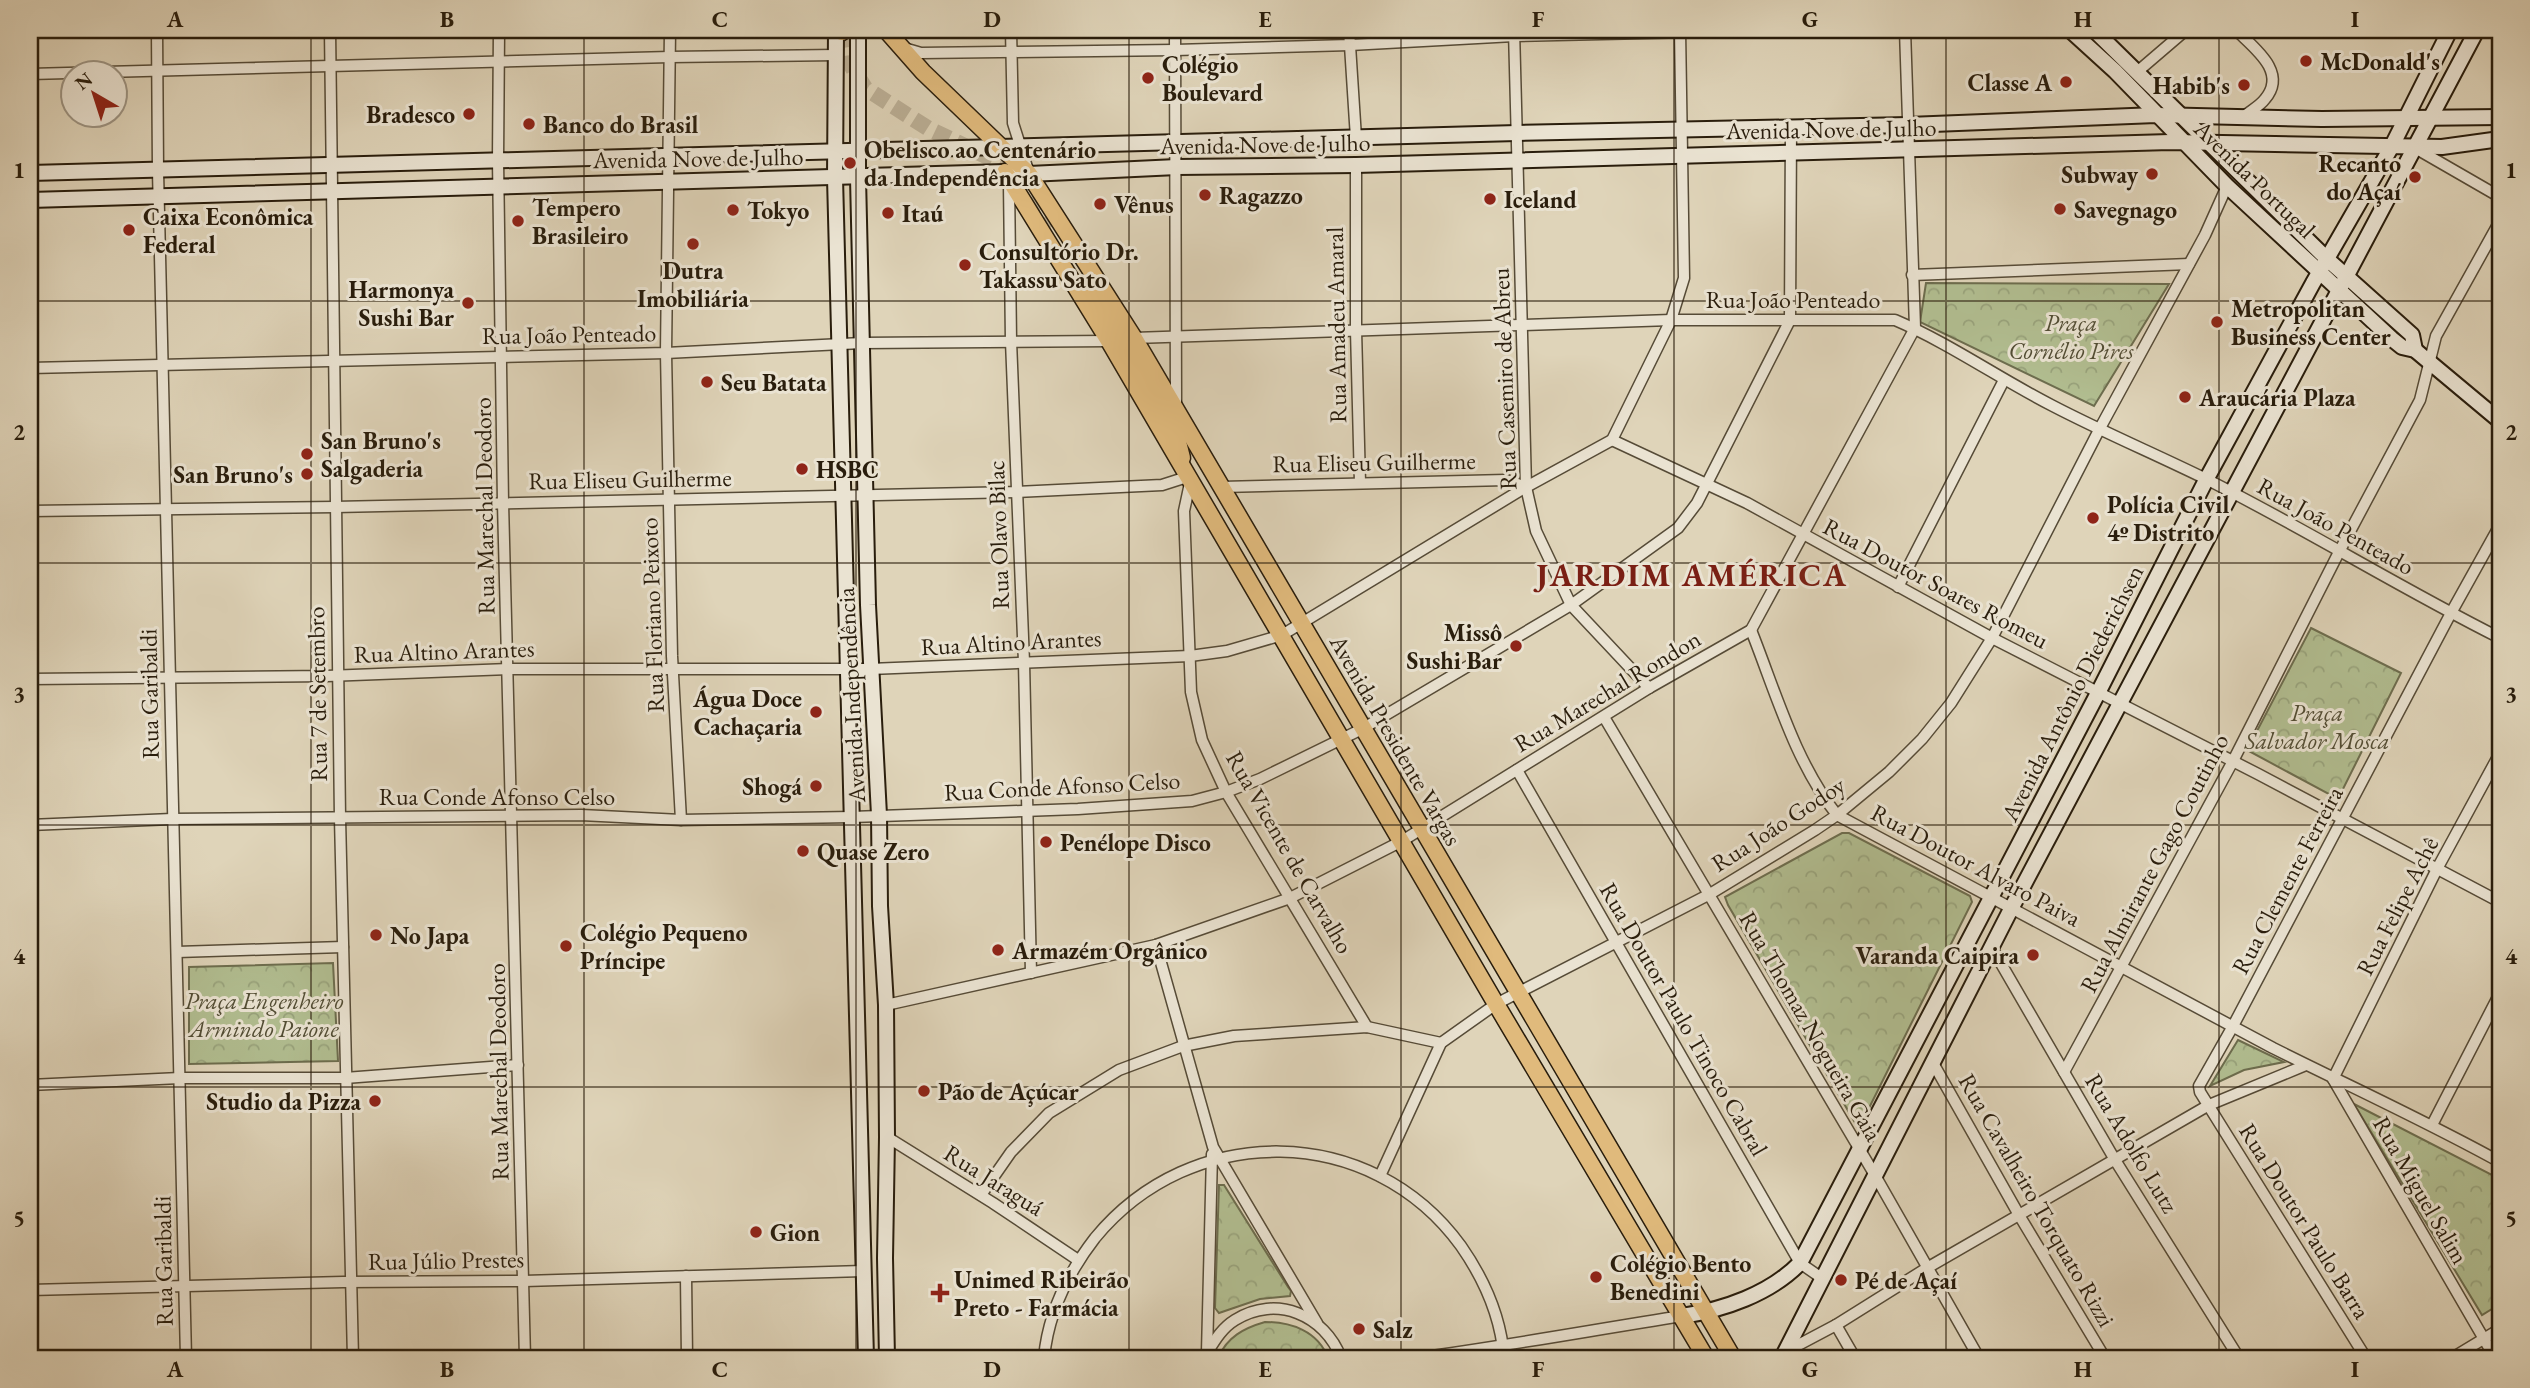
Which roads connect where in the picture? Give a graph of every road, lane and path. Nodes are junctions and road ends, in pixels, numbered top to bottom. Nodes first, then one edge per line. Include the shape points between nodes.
1 (157, 30) edge
2 (330, 30) edge
3 (499, 30) edge
4 (670, 30) edge
5 (845, 30) edge
6 (886, 30) edge
7 (1011, 30) edge
8 (1175, 30) edge
9 (1349, 30) edge
10 (1785, 30) edge
11 (1905, 30) edge
12 (2003, 30) edge
13 (2031, 30) edge
14 (2070, 30) edge
15 (2094, 30) edge
16 (2186, 30) edge
17 (2236, 30) edge
18 (2450, 30) edge
19 (2477, 30) edge
20 (1680, 31) edge
21 (1514, 33) edge
22 (1350, 45) junction
23 (900, 46) junction
24 (1175, 50) junction
25 (1011, 52) junction
26 (836, 55) junction
27 (670, 57) junction
28 (499, 63) junction
29 (331, 67) junction
30 (157, 71) junction
31 (2137, 72) junction
32 (30, 74) edge
33 (2156, 115) junction
34 (2180, 116) junction
35 (2243, 117) junction
36 (2500, 117) edge
37 (2432, 118) junction
38 (2406, 119) junction
39 (1908, 125) junction
40 (1791, 128) junction
41 (1681, 129) junction
42 (1517, 133) junction
43 (1356, 138) junction
44 (2500, 139) edge
45 (2183, 142) junction
46 (2207, 142) junction
47 (1175, 143) junction
48 (1000, 146) junction
49 (2392, 146) junction
50 (1019, 147) junction
51 (2415, 147) junction
52 (2442, 147) junction
53 (2500, 147) edge
54 (1908, 150) junction
55 (858, 151) junction
56 (835, 152) junction
57 (1790, 152) junction
58 (668, 156) junction
59 (1682, 156) junction
60 (1518, 159) junction
61 (498, 160) junction
62 (331, 163) junction
63 (1356, 165) junction
64 (1177, 167) junction
65 (158, 171) junction
66 (30, 173) edge
67 (1029, 174) junction
68 (1007, 176) junction
69 (835, 177) junction
70 (858, 178) junction
71 (668, 181) junction
72 (499, 186) junction
73 (2227, 186) junction
74 (331, 192) junction
75 (2500, 197) edge
76 (158, 198) junction
77 (30, 200) edge
78 (2500, 221) edge
79 (1053, 226) tunnel mouth
80 (2189, 264) junction
81 (2323, 265) junction
82 (1912, 275) junction
83 (2345, 276) junction
84 (2338, 289) junction
85 (1671, 320) junction
86 (1790, 320) junction
87 (1521, 325) junction
88 (1915, 328) junction
89 (1356, 330) junction
90 (1134, 338) junction
91 (1177, 338) junction
92 (1011, 341) junction
93 (1109, 341) junction
94 (862, 342) junction
95 (840, 343) junction
96 (2415, 351) junction
97 (666, 353) junction
98 (502, 356) junction
99 (333, 361) junction
100 (2430, 363) junction
101 (164, 367) junction
102 (30, 368) edge
103 (2004, 380) junction
104 (1176, 411) junction
105 (2500, 421) edge
106 (2099, 430) junction
107 (1612, 440) junction
108 (1189, 480) junction
109 (1506, 480) junction
110 (2206, 480) junction
111 (1360, 483) junction
112 (1706, 484) junction
113 (1526, 487) junction
114 (1223, 488) junction
115 (1016, 492) junction
116 (866, 493) junction
117 (2231, 493) junction
118 (844, 494) junction
119 (669, 499) junction
120 (1508, 499) junction
121 (503, 503) junction
122 (335, 507) junction
123 (167, 510) junction
124 (30, 511) edge
125 (2500, 525) edge
126 (1801, 535) junction
127 (2339, 552) junction
128 (1898, 587) junction
129 (1571, 605) junction
130 (2451, 613) junction
131 (1302, 624) junction
132 (1751, 630) junction
133 (1282, 635) junction
134 (1992, 638) junction
135 (2500, 638) edge
136 (1190, 656) junction
137 (1024, 662) junction
138 (673, 668) junction
139 (848, 668) junction
140 (509, 669) junction
141 (870, 669) junction
142 (338, 675) junction
143 (170, 677) junction
144 (30, 679) edge
145 (1649, 688) junction
146 (2098, 693) junction
147 (2121, 704) junction
148 (1604, 717) junction
149 (1362, 729) junction
150 (1342, 739) junction
151 (2500, 753) edge
152 (2233, 761) junction
153 (1517, 770) junction
154 (1226, 792) junction
155 (1027, 809) junction
156 (879, 815) junction
157 (513, 816) junction
158 (1838, 816) junction
159 (852, 817) junction
160 (340, 818) junction
161 (172, 819) junction
162 (681, 820) junction
163 (2344, 820) junction
164 (30, 825) edge
165 (1420, 828) junction
166 (1402, 841) junction
167 (2437, 869) junction
168 (1710, 894) junction
169 (1992, 896) junction
170 (1290, 898) junction
171 (2500, 902) edge
172 (2012, 907) junction
173 (1616, 944) junction
174 (1156, 945) junction
175 (343, 947) junction
176 (1992, 948) junction
177 (177, 952) junction
178 (2122, 968) junction
179 (1031, 973) junction
180 (1518, 993) junction
181 (2500, 993) edge
182 (1496, 1004) junction
183 (886, 1005) junction
184 (2233, 1026) junction
185 (1367, 1027) junction
186 (1441, 1043) junction
187 (1184, 1046) junction
188 (1933, 1063) junction
189 (518, 1065) junction
190 (2306, 1065) junction
191 (2064, 1072) junction
192 (180, 1078) junction
193 (345, 1078) junction
194 (2333, 1079) junction
195 (30, 1084) edge
196 (2209, 1105) junction
197 (2432, 1125) junction
198 (887, 1137) junction
199 (1859, 1150) junction
200 (1216, 1158) junction
201 (2115, 1160) junction
202 (2500, 1162) edge
203 (1380, 1176) junction
204 (1876, 1177) junction
205 (981, 1195) junction
206 (2019, 1215) junction
207 (1078, 1260) junction
208 (1800, 1263) junction
209 (1927, 1268) junction
210 (863, 1271) junction
211 (686, 1276) junction
212 (1824, 1279) junction
213 (524, 1281) junction
214 (352, 1282) junction
215 (184, 1286) junction
216 (30, 1290) edge
217 (1705, 1312) junction
218 (1682, 1316) junction
219 (1317, 1323) junction
220 (1836, 1325) junction
221 (2500, 1329) edge
222 (2483, 1339) junction
223 (1503, 1347) junction
224 (1783, 1355) edge
225 (1206, 1356) edge
226 (186, 1358) edge
227 (353, 1358) edge
228 (525, 1358) edge
229 (687, 1358) edge
230 (866, 1358) edge
231 (887, 1358) edge
232 (1044, 1358) edge
233 (1341, 1358) edge
234 (1417, 1358) edge
235 (1504, 1358) edge
236 (1706, 1358) edge
237 (1733, 1358) edge
238 (1855, 1358) edge
239 (1979, 1358) edge
240 (2105, 1358) edge
241 (2239, 1358) edge
242 (2366, 1358) edge
243 (2452, 1358) edge
244 (2495, 1358) edge

1 - 30 street, Rua Garibaldi
2 - 29 street, Rua 7 de Setembro
3 - 28 street, Rua Marechal Deodoro
4 - 27 street, Rua Floriano Peixoto
5 - 26 main road, Avenida Independência
5 - 55 main road, Avenida Independência
6 - 23 main road
7 - 25 street
8 - 24 street
9 - 22 street
10 - 20 street
11 - 39 street
12 - 13 street
14 - 33 main road, Avenida Portugal
15 - 31 main road, Avenida Portugal
16 - 31 street
17 - 35 street via 2271,66 2274,77 2265,99
18 - 38 main road, Avenida Antônio Diederichsen
19 - 37 main road, Avenida Antônio Diederichsen
20 - 21 street
20 - 41 street
21 - 22 street
21 - 42 street, Rua Casemiro de Abreu
22 - 24 street
22 - 43 street
23 - 25 street via 921,53
23 - 48 main road
24 - 25 street
24 - 47 street
25 - 50 street via 1013,123
26 - 27 street
26 - 56 main road, Avenida Independência
27 - 28 street
27 - 58 street, Rua Floriano Peixoto
28 - 29 street
28 - 61 street, Rua Marechal Deodoro
29 - 30 street
29 - 62 street, Rua 7 de Setembro
30 - 32 street
30 - 65 street, Rua Garibaldi
31 - 34 main road, Avenida Portugal
33 - 34 main road, Avenida Nove de Julho
33 - 39 main road, Avenida Nove de Julho
33 - 45 main road, Avenida Portugal
34 - 35 main road, Avenida Nove de Julho
34 - 46 main road, Avenida Portugal
35 - 38 main road, Avenida Nove de Julho
36 - 37 main road, Avenida Nove de Julho
37 - 38 main road, Avenida Nove de Julho
37 - 51 main road, Avenida Antônio Diederichsen
38 - 49 main road, Avenida Antônio Diederichsen
39 - 40 main road, Avenida Nove de Julho
39 - 54 street
40 - 41 main road, Avenida Nove de Julho
40 - 57 street, Rua Conde Afonso Celso
41 - 42 main road, Avenida Nove de Julho
41 - 59 street
42 - 43 main road, Avenida Nove de Julho
42 - 60 street, Rua Casemiro de Abreu
43 - 47 main road, Avenida Nove de Julho
44 - 52 main road, Avenida Nove de Julho
45 - 46 main road, Avenida Nove de Julho
45 - 54 main road, Avenida Nove de Julho
45 - 73 main road, Avenida Portugal
46 - 49 main road, Avenida Nove de Julho
46 - 81 main road, Avenida Portugal
47 - 50 main road, Avenida Nove de Julho
47 - 64 street
48 - 50 main road, Avenida Nove de Julho
48 - 55 main road, Avenida Nove de Julho
48 - 67 main road
49 - 51 main road, Avenida Nove de Julho
49 - 81 main road, Avenida Antônio Diederichsen
50 - 67 street, Avenida Presidente Vargas
51 - 52 main road, Avenida Nove de Julho
51 - 75 street
51 - 83 main road, Avenida Antônio Diederichsen
52 - 53 main road
54 - 57 main road, Avenida Nove de Julho
54 - 82 street
55 - 56 main road, Avenida Nove de Julho
55 - 70 main road, Avenida Independência
56 - 58 main road, Avenida Nove de Julho
56 - 69 main road, Avenida Independência
57 - 59 main road, Avenida Nove de Julho
57 - 86 street, Rua Conde Afonso Celso
58 - 61 main road, Avenida Nove de Julho
58 - 71 street, Rua Floriano Peixoto
59 - 60 main road, Avenida Nove de Julho
59 - 85 street via 1685,278
60 - 63 main road, Avenida Nove de Julho
60 - 87 street, Rua Casemiro de Abreu
61 - 62 main road, Avenida Nove de Julho
61 - 72 street, Rua Marechal Deodoro
62 - 65 main road, Avenida Nove de Julho
62 - 74 street, Rua 7 de Setembro
63 - 64 main road, Avenida Nove de Julho
63 - 89 street, Rua Amadeu Amaral
64 - 67 main road, Avenida Nove de Julho
64 - 91 street
65 - 66 main road, Avenida Nove de Julho
65 - 76 street, Rua Garibaldi
67 - 68 main road, Avenida Nove de Julho
67 - 90 main road, Avenida Presidente Vargas
68 - 70 main road, Avenida Nove de Julho
68 - 92 street, Rua Olavo Bilac
68 - 93 main road, Avenida Presidente Vargas
69 - 70 main road, Avenida Nove de Julho
69 - 71 main road, Avenida Nove de Julho
69 - 95 main road, Avenida Independência
70 - 94 main road, Avenida Independência
71 - 72 main road, Avenida Nove de Julho
71 - 97 street, Rua Floriano Peixoto
72 - 74 main road, Avenida Nove de Julho
72 - 98 street, Rua Marechal Deodoro
73 - 80 street, Rua João Godoy
73 - 81 main road, Avenida Portugal
74 - 76 main road, Avenida Nove de Julho
74 - 99 street, Rua 7 de Setembro
76 - 77 main road, Avenida Nove de Julho
76 - 101 street, Rua Garibaldi
78 - 100 street, Rua Almirante Gago Coutinho via 2435,336
79 - 108 main road via 1176,434
80 - 82 street
80 - 106 street, Rua João Godoy
81 - 83 main road, Avenida Portugal
81 - 84 main road, Avenida Portugal
81 - 110 main road, Avenida Antônio Diederichsen
82 - 88 street
83 - 84 main road, Avenida Antônio Diederichsen
83 - 96 main road, Avenida Portugal via 2412,335
84 - 96 main road, Avenida Portugal via 2402,347
84 - 117 main road, Avenida Antônio Diederichsen
85 - 86 street, Rua João Penteado
85 - 87 street, Rua João Penteado
85 - 107 street
86 - 88 street, Rua João Penteado via 1895,320
86 - 112 street, Rua Conde Afonso Celso
87 - 89 street, Rua João Penteado
87 - 113 street, Rua Casemiro de Abreu
88 - 103 street, Rua João Penteado
88 - 126 street
89 - 91 street, Rua João Penteado
89 - 111 street, Rua Amadeu Amaral
90 - 91 street, Rua João Penteado
90 - 104 main road, Avenida Presidente Vargas
91 - 104 street
92 - 93 street, Rua João Penteado
92 - 94 street, Rua João Penteado
92 - 115 street, Rua Olavo Bilac
93 - 108 main road, Avenida Presidente Vargas
94 - 95 street, Rua João Penteado
94 - 116 main road, Avenida Independência
95 - 97 street, Rua João Penteado
95 - 118 main road, Avenida Independência
96 - 100 main road, Avenida Portugal
97 - 98 street, Rua João Penteado
97 - 119 street, Rua Floriano Peixoto
98 - 99 street, Rua João Penteado
98 - 121 street, Rua Marechal Deodoro
99 - 101 street, Rua João Penteado
99 - 122 street, Rua 7 de Setembro
100 - 105 main road, Avenida Portugal
100 - 127 street, Rua Almirante Gago Coutinho via 2420,400
101 - 102 street, Rua João Penteado
101 - 123 street, Rua Garibaldi
103 - 106 street, Rua João Penteado
103 - 128 street
104 - 114 main road, Avenida Presidente Vargas
106 - 110 street, Rua João Penteado
106 - 134 street, Rua João Godoy
107 - 112 street, Rua Doutor Soares Romeu
107 - 113 street, Rua Altino Arantes
108 - 115 street, Rua Eliseu Guilherme
108 - 133 main road, Avenida Presidente Vargas
108 - 136 street, Rua Vicente de Carvalho via 1184,511
109 - 111 street, Rua Eliseu Guilherme
109 - 113 street, Rua Eliseu Guilherme
109 - 120 street
110 - 117 street, Rua João Penteado
110 - 146 main road, Avenida Antônio Diederichsen
111 - 114 street, Rua Eliseu Guilherme
112 - 126 street, Rua Doutor Soares Romeu
112 - 129 street, Rua Conde Afonso Celso via 1678,528
113 - 120 street, Rua Altino Arantes
113 - 129 street, Rua Casemiro de Abreu via 1536,531
114 - 131 main road, Avenida Presidente Vargas
115 - 116 street, Rua Eliseu Guilherme
115 - 137 street, Rua Olavo Bilac
116 - 118 street, Rua Eliseu Guilherme
116 - 141 main road, Avenida Independência
117 - 127 street, Rua João Penteado
117 - 147 main road, Avenida Antônio Diederichsen
118 - 119 street, Rua Eliseu Guilherme
118 - 139 main road, Avenida Independência
119 - 121 street, Rua Eliseu Guilherme
119 - 138 street, Rua Floriano Peixoto
120 - 131 street, Rua Altino Arantes
121 - 122 street, Rua Eliseu Guilherme
121 - 140 street, Rua Marechal Deodoro
122 - 123 street, Rua Eliseu Guilherme
122 - 142 street, Rua 7 de Setembro
123 - 124 street, Rua Eliseu Guilherme
123 - 143 street, Rua Garibaldi
125 - 130 street, Rua Clemente Ferreira
126 - 128 street, Rua Doutor Soares Romeu
126 - 132 street
127 - 130 street, Rua João Penteado
127 - 152 street, Rua Almirante Gago Coutinho
128 - 134 street, Rua Doutor Soares Romeu
129 - 145 street, Rua Casemiro de Abreu
129 - 149 street, Rua Conde Afonso Celso
130 - 135 street, Rua João Penteado
130 - 163 street, Rua Clemente Ferreira
131 - 133 street, Rua Altino Arantes
131 - 149 main road, Avenida Presidente Vargas
132 - 145 street, Rua Marechal Rondon
132 - 158 street, Rua Doutor Alvaro Paiva via 1807,770
133 - 136 street, Rua Altino Arantes
133 - 150 main road, Avenida Presidente Vargas
134 - 146 street, Rua Doutor Soares Romeu
134 - 158 street, Rua João Godoy via 1922,739
136 - 137 street, Rua Altino Arantes
136 - 154 street, Rua Vicente de Carvalho via 1191,692 1202,740
137 - 141 street, Rua Altino Arantes
137 - 155 street, Rua Olavo Bilac
138 - 139 street, Rua Altino Arantes
138 - 140 street, Rua Altino Arantes
138 - 162 street, Rua Floriano Peixoto
139 - 141 street, Rua Altino Arantes
139 - 159 main road, Avenida Independência
140 - 142 street, Rua Altino Arantes
140 - 157 street, Rua Marechal Deodoro
141 - 156 main road, Avenida Independência
142 - 143 street, Rua Altino Arantes
142 - 160 street, Rua 7 de Setembro
143 - 144 street, Rua Altino Arantes
143 - 161 street, Rua Garibaldi
145 - 148 street, Rua Marechal Rondon
146 - 147 street, Rua Doutor Soares Romeu
146 - 169 main road, Avenida Antônio Diederichsen
147 - 152 street, Rua Doutor Soares Romeu
147 - 172 main road, Avenida Antônio Diederichsen
148 - 153 street, Rua Marechal Rondon
148 - 168 street, Rua Thomaz Nogueira Gaia
149 - 150 street, Rua Conde Afonso Celso
149 - 165 main road, Avenida Presidente Vargas
150 - 154 street, Rua Conde Afonso Celso
150 - 166 main road, Avenida Presidente Vargas
151 - 167 street, Rua Felipe Achê
152 - 163 street, Rua Doutor Soares Romeu
152 - 178 street, Rua Almirante Gago Coutinho
153 - 165 street, Rua Marechal Rondon
153 - 173 street, Rua Doutor Paulo Tinoco Cabral
154 - 155 street, Rua Conde Afonso Celso via 1178,803
154 - 170 street, Rua Vicente de Carvalho
155 - 156 street, Rua Conde Afonso Celso
155 - 179 street, Rua Olavo Bilac
156 - 159 street, Rua Conde Afonso Celso
156 - 183 main road, Avenida Independência
157 - 160 street, Rua Conde Afonso Celso
157 - 162 street, Rua Conde Afonso Celso
157 - 189 street, Rua Marechal Deodoro
158 - 168 street, Rua João Godoy
158 - 169 street, Rua Doutor Alvaro Paiva
159 - 162 street, Rua Conde Afonso Celso
159 - 210 main road, Avenida Independência
160 - 161 street, Rua Conde Afonso Celso
160 - 175 street, Rua 7 de Setembro
161 - 164 street, Rua Conde Afonso Celso
161 - 177 street, Rua Garibaldi
163 - 167 street, Rua Doutor Soares Romeu
163 - 184 street, Rua Clemente Ferreira
165 - 166 street, Rua Marechal Rondon
165 - 180 main road, Avenida Presidente Vargas
166 - 170 street, Rua Marechal Rondon
166 - 182 main road, Avenida Presidente Vargas
167 - 171 street, Rua Doutor Soares Romeu
167 - 194 street, Rua Felipe Achê
168 - 173 street, Rua João Godoy
168 - 199 street, Rua Thomaz Nogueira Gaia
169 - 172 street, Rua Doutor Alvaro Paiva
169 - 199 main road, Avenida Antônio Diederichsen
170 - 174 street, Rua Marechal Rondon
170 - 185 street, Rua Vicente de Carvalho
172 - 176 main road, Avenida Antônio Diederichsen
172 - 178 street, Rua Doutor Alvaro Paiva
173 - 180 street, Rua João Godoy
173 - 208 street, Rua Doutor Paulo Tinoco Cabral
174 - 179 street, Rua Marechal Rondon
174 - 187 street
175 - 177 street
175 - 193 street, Rua 7 de Setembro
176 - 188 main road, Avenida Antônio Diederichsen
176 - 191 street, Rua Adolfo Lutz
177 - 192 street, Rua Garibaldi
178 - 184 street, Rua Doutor Alvaro Paiva
178 - 191 street, Rua Almirante Gago Coutinho
179 - 183 street, Rua Marechal Rondon
180 - 182 street, Rua João Godoy
180 - 217 main road, Avenida Presidente Vargas
181 - 197 street
182 - 186 street, Rua João Godoy
182 - 218 main road, Avenida Presidente Vargas
183 - 198 main road, Avenida Independência
184 - 190 street, Rua Doutor Alvaro Paiva
184 - 196 street, Rua Clemente Ferreira via 2199,1086
185 - 186 street
185 - 187 street via 1234,1036
186 - 203 street
187 - 200 street
187 - 205 street via 1119,1070 1049,1113 1011,1152
188 - 204 main road, Avenida Antônio Diederichsen
188 - 206 street, Rua Cavalheiro Torquato Rizzi
189 - 193 street
189 - 213 street, Rua Marechal Deodoro
190 - 194 street, Rua Doutor Alvaro Paiva
190 - 196 street
191 - 201 street, Rua Adolfo Lutz
192 - 193 street
192 - 195 street
192 - 215 street, Rua Garibaldi
193 - 214 street, Rua 7 de Setembro
194 - 197 street, Rua Doutor Alvaro Paiva
194 - 222 street, Rua Miguel Salim
196 - 201 street
196 - 242 street, Rua Doutor Paulo Barra
197 - 202 street, Rua Doutor Alvaro Paiva
198 - 205 street, Rua Jaraguá
198 - 231 main road, Avenida Independência
199 - 204 street, Rua Thomaz Nogueira Gaia
199 - 208 main road, Avenida Antônio Diederichsen
200 - 203 street via 1261,1151 1302,1152 1342,1160
200 - 207 street via 1159,1182 1114,1216
200 - 219 street
200 - 225 street
201 - 206 street
201 - 241 street, Rua Adolfo Lutz
203 - 223 street via 1417,1199 1449,1229 1474,1265 1492,1304
204 - 209 street, Rua Thomaz Nogueira Gaia
204 - 212 main road, Avenida Antônio Diederichsen
205 - 207 street, Rua Jaraguá
206 - 209 street
206 - 240 street, Rua Cavalheiro Torquato Rizzi
207 - 232 street via 1062,1289
208 - 212 street, Rua Doutor Paulo Tinoco Cabral
208 - 217 main road, Avenida Antônio Diederichsen via 1761,1292
209 - 220 street
209 - 239 street, Rua Thomaz Nogueira Gaia
210 - 211 street, Rua Júlio Prestes
210 - 230 main road, Avenida Independência
211 - 213 street, Rua Júlio Prestes
211 - 229 street
212 - 224 main road, Avenida Antônio Diederichsen
213 - 214 street, Rua Júlio Prestes
213 - 228 street, Rua Marechal Deodoro
214 - 215 street, Rua Júlio Prestes
214 - 227 street, Rua 7 de Setembro
215 - 216 street, Rua Júlio Prestes
215 - 226 street, Rua Garibaldi
217 - 218 main road, Avenida Antônio Diederichsen
217 - 237 main road, Avenida Presidente Vargas
218 - 223 street
218 - 236 main road, Avenida Presidente Vargas
219 - 225 street via 1298,1312 1255,1311 1218,1334
219 - 233 street via 1335,1342
220 - 224 street
220 - 238 street
221 - 222 street
222 - 243 street
222 - 244 street, Rua Miguel Salim
223 - 234 street
223 - 235 street

